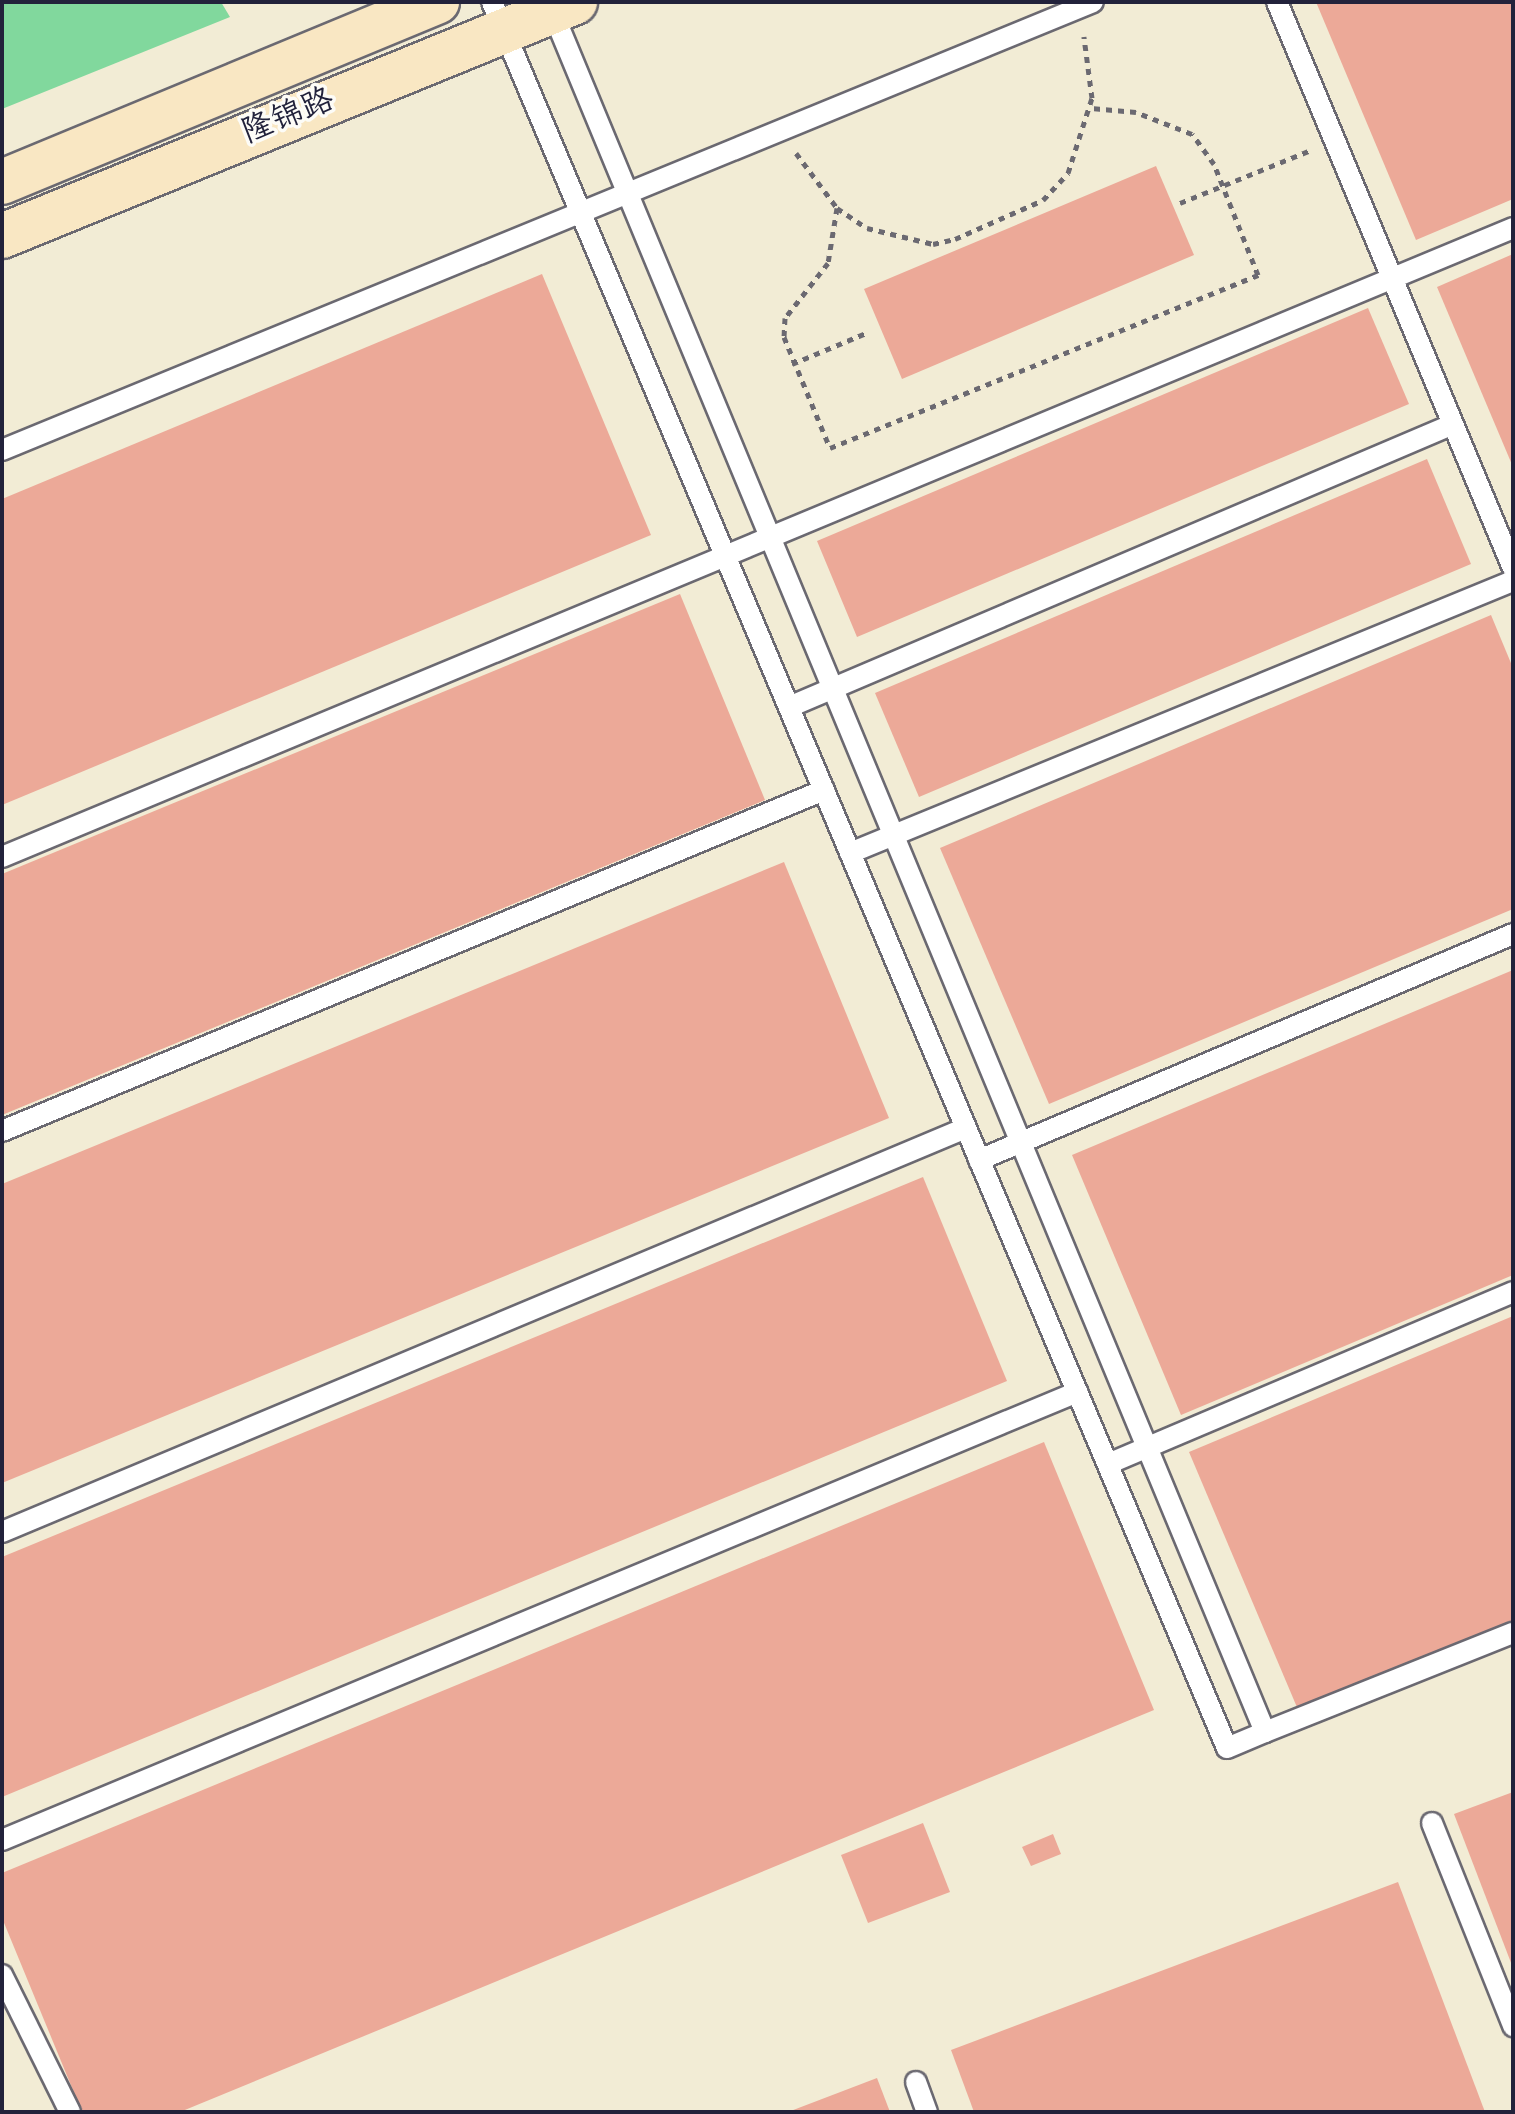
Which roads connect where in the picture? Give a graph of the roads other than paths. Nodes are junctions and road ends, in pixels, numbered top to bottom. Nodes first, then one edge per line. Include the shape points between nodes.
1 (437, 2) edge
2 (1277, 2) edge
3 (559, 5) edge
4 (1085, 6) edge
5 (499, 17) edge
6 (2, 182) edge
7 (628, 194) junction
8 (581, 213) junction
9 (1513, 228) edge
10 (2, 236) edge
11 (1393, 279) junction
12 (1451, 425) junction
13 (2, 450) edge
14 (771, 539) junction
15 (726, 558) junction
16 (1513, 568) edge
17 (1513, 581) edge
18 (832, 687) junction
19 (789, 707) junction
20 (824, 790) junction
21 (894, 835) junction
22 (850, 853) junction
23 (2, 857) edge
24 (1513, 934) edge
25 (966, 1128) junction
26 (2, 1131) edge
27 (1021, 1142) junction
28 (979, 1160) junction
29 (1513, 1292) edge
30 (1077, 1392) junction
31 (1147, 1448) junction
32 (1108, 1464) junction
33 (2, 1532) edge
34 (1513, 1633) edge
35 (1265, 1732) junction
36 (1432, 1823) dead end
37 (2, 1840) edge
38 (2, 1975) edge
39 (1513, 2026) edge
40 (916, 2082) dead end
41 (70, 2112) edge
42 (927, 2112) edge

1 - 6 main road, 隆锦路
2 - 11 lane
3 - 5 main road, 隆锦路
3 - 7 lane
4 - 7 lane
5 - 8 lane
5 - 10 main road, 隆锦路
7 - 8 lane
7 - 14 lane
8 - 13 lane
8 - 15 lane
9 - 11 lane
11 - 12 lane
11 - 14 lane
12 - 16 lane
12 - 18 lane
14 - 15 lane
14 - 18 lane
15 - 19 lane
15 - 23 lane
17 - 21 lane
18 - 19 lane
18 - 21 lane
19 - 20 lane
20 - 22 lane
20 - 26 lane
21 - 22 lane
21 - 27 lane
22 - 25 lane
24 - 27 lane
25 - 28 lane
25 - 33 lane
27 - 28 lane
27 - 31 lane
28 - 30 lane
29 - 31 lane
30 - 32 lane
30 - 37 lane
31 - 32 lane
31 - 35 lane
32 - 35 lane via 1227,1748
34 - 35 lane
36 - 39 lane
38 - 41 lane
40 - 42 lane

